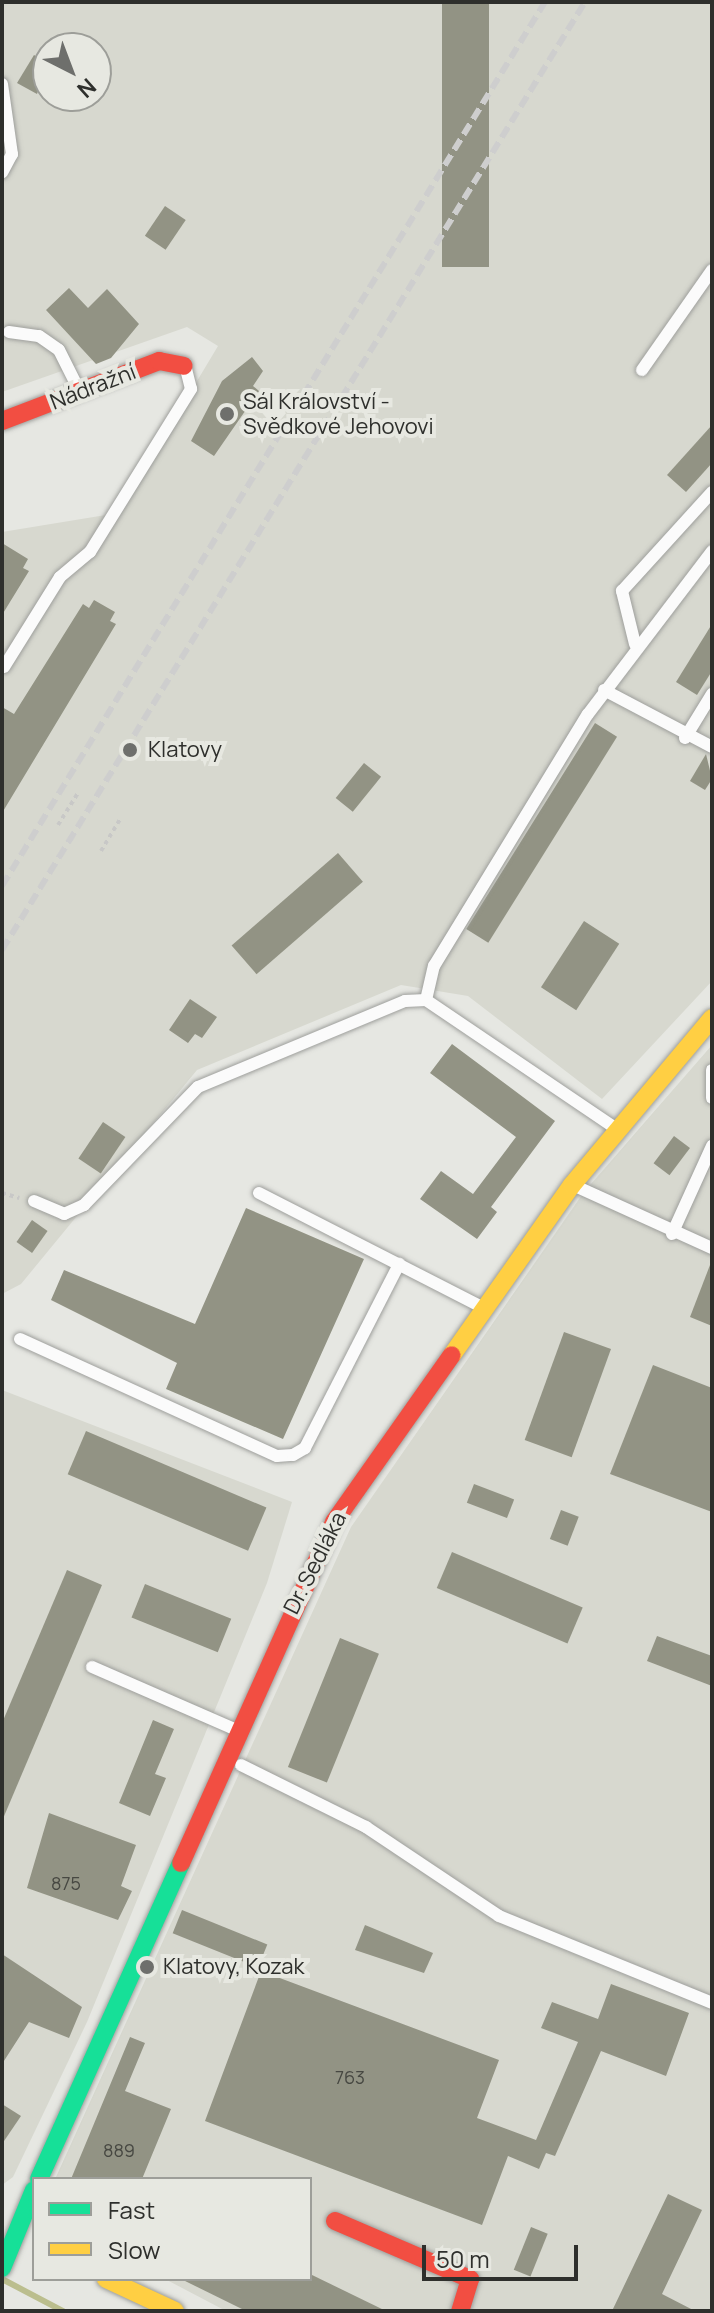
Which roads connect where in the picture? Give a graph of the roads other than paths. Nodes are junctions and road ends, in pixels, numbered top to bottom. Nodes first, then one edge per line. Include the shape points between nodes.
1 (2, 84) edge
2 (2, 173) edge
3 (712, 270) edge
4 (9, 332) dead end
5 (184, 366) joint
6 (642, 370) dead end
7 (79, 392) junction
8 (2, 421) edge
9 (712, 492) edge
10 (712, 551) edge
11 (635, 644) junction
12 (4, 667) dead end
13 (604, 690) junction
14 (712, 694) edge
15 (685, 738) junction
16 (712, 747) edge
17 (426, 1000) junction
18 (712, 1018) edge
19 (712, 1070) edge
20 (712, 1098) edge
21 (615, 1128) junction
22 (712, 1146) edge
23 (572, 1185) junction
24 (259, 1193) dead end
25 (34, 1201) dead end
26 (672, 1234) junction
27 (712, 1248) edge
28 (399, 1264) junction
29 (485, 1308) junction
30 (20, 1339) dead end
31 (92, 1667) dead end
32 (237, 1730) junction
33 (241, 1765) dead end
34 (712, 2003) edge
35 (40, 2177) edge
36 (32, 2194) edge
37 (335, 2221) dead end
38 (7, 2248) edge
39 (110, 2281) edge
40 (175, 2311) edge
41 (460, 2311) edge

1 - 2 lane via 12,154
3 - 6 lane
4 - 7 lane via 39,336 59,350
5 - 7 street, Nádražní via 159,361
5 - 12 lane via 191,389 90,552 60,577
7 - 8 street, Nádražní
9 - 11 lane via 622,591
10 - 11 lane
11 - 13 lane
13 - 15 lane
13 - 17 lane via 434,966
14 - 15 lane
15 - 16 lane
17 - 21 lane
17 - 25 lane via 405,1001 198,1087 84,1205 64,1214
18 - 21 street, Dr. Sedláka
19 - 20 lane
21 - 23 street, Dr. Sedláka
22 - 26 lane
23 - 26 lane
23 - 29 street, Dr. Sedláka
24 - 28 lane
26 - 27 lane
28 - 29 lane
28 - 30 lane via 305,1448 293,1455 277,1456
29 - 32 street, Dr. Sedláka via 334,1522
31 - 32 lane
32 - 35 street, Dr. Sedláka
33 - 34 lane via 366,1827 499,1916
36 - 38 street
37 - 41 street via 470,2279
39 - 40 street

